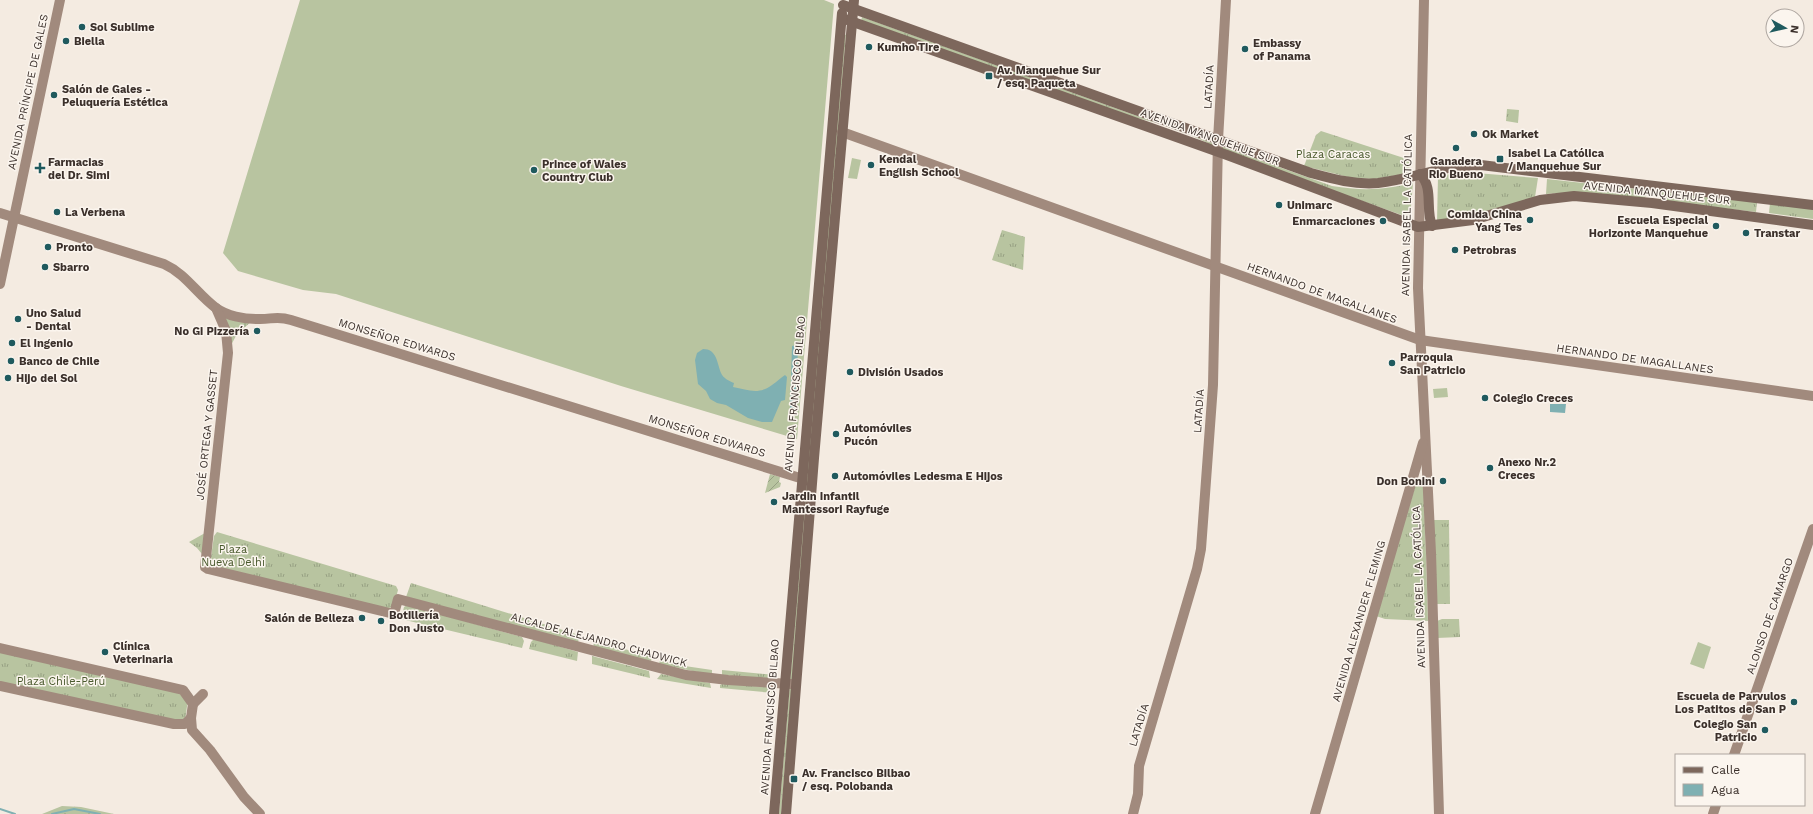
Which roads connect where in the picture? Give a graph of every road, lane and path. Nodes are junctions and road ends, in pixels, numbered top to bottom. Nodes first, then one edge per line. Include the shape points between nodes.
1 (60, 0) edge
2 (1226, 0) edge
3 (1424, 0) edge
4 (843, 2) edge
5 (854, 4) edge
6 (842, 18) junction
7 (852, 21) junction
8 (831, 124) junction
9 (842, 132) junction
10 (1218, 140) junction
11 (1218, 152) junction
12 (1420, 174) junction
13 (1813, 205) edge
14 (0, 213) edge
15 (13, 217) junction
16 (1813, 225) edge
17 (1432, 226) junction
18 (1418, 227) junction
19 (1216, 267) junction
20 (0, 284) edge
21 (216, 308) junction
22 (1420, 340) junction
23 (1813, 396) edge
24 (1426, 435) junction
25 (800, 478) junction
26 (811, 494) junction
27 (1813, 529) edge
28 (398, 599) joint
29 (0, 648) edge
30 (796, 683) junction
31 (784, 684) junction
32 (0, 686) edge
33 (203, 694) dead end
34 (193, 704) junction
35 (191, 718) junction
36 (174, 724) junction
37 (199, 739) junction
38 (1734, 754) edge
39 (260, 814) edge
40 (774, 814) edge
41 (786, 814) edge
42 (1133, 814) edge
43 (1315, 814) edge
44 (1439, 814) edge

1 - 15 street, AVENIDA PRÍNCIPE DE GALES
2 - 10 street, LATADÍA
3 - 12 street, AVENIDA ISABEL LA CATÓLICA
4 - 5 main road, AVENIDA MANQUEHUE SUR
4 - 6 main road, AVENIDA FRANCISCO BILBAO
5 - 7 main road, AVENIDA FRANCISCO BILBAO
5 - 10 main road, AVENIDA MANQUEHUE SUR
6 - 7 main road, AVENIDA MANQUEHUE SUR
6 - 8 main road, AVENIDA FRANCISCO BILBAO
7 - 9 main road, AVENIDA FRANCISCO BILBAO
7 - 11 main road, AVENIDA MANQUEHUE SUR
8 - 9 main road via 835,130
8 - 25 main road, AVENIDA FRANCISCO BILBAO
9 - 19 street, HERNANDO DE MAGALLANES
9 - 26 main road, AVENIDA FRANCISCO BILBAO
10 - 11 street, LATADÍA
10 - 12 main road, AVENIDA MANQUEHUE SUR via 1311,173 1339,180 1377,183
11 - 18 main road, AVENIDA MANQUEHUE SUR
11 - 19 street, LATADÍA
12 - 13 main road, AVENIDA MANQUEHUE SUR via 1454,166 1490,166
12 - 17 main road via 1427,186
12 - 18 street, AVENIDA ISABEL LA CATÓLICA
14 - 15 street, MONSEÑOR EDWARDS
15 - 20 street, AVENIDA PRÍNCIPE DE GALES
15 - 21 street, MONSEÑOR EDWARDS via 164,264 177,271
16 - 17 main road, AVENIDA MANQUEHUE SUR via 1645,202 1574,196 1540,200 1478,219
17 - 18 main road, AVENIDA MANQUEHUE SUR
18 - 22 street, AVENIDA ISABEL LA CATÓLICA
19 - 22 street, HERNANDO DE MAGALLANES
19 - 42 street, LATADÍA via 1213,385 1198,569 1139,766 1138,794
21 - 25 street, MONSEÑOR EDWARDS via 244,318 259,320 274,317 291,320
21 - 28 street, JOSÉ ORTEGA Y GASSET via 226,331 228,353 205,567 394,614
22 - 23 street, HERNANDO DE MAGALLANES
22 - 24 street, AVENIDA ISABEL LA CATÓLICA
24 - 43 street, AVENIDA ALEXANDER FLEMING
24 - 44 street, AVENIDA ISABEL LA CATÓLICA
25 - 26 main road via 808,484
25 - 31 main road, AVENIDA FRANCISCO BILBAO
26 - 30 main road, AVENIDA FRANCISCO BILBAO
27 - 38 street, ALONSO DE CAMARGO
28 - 31 street, ALCALDE ALEJANDRO CHADWICK via 673,672 728,680
29 - 34 street via 183,690
30 - 31 street, ALCALDE ALEJANDRO CHADWICK
30 - 41 main road, AVENIDA FRANCISCO BILBAO
31 - 40 main road, AVENIDA FRANCISCO BILBAO
32 - 36 street
33 - 34 street
34 - 35 street
35 - 36 street via 185,724
35 - 37 street via 192,730
36 - 37 street
37 - 39 street

